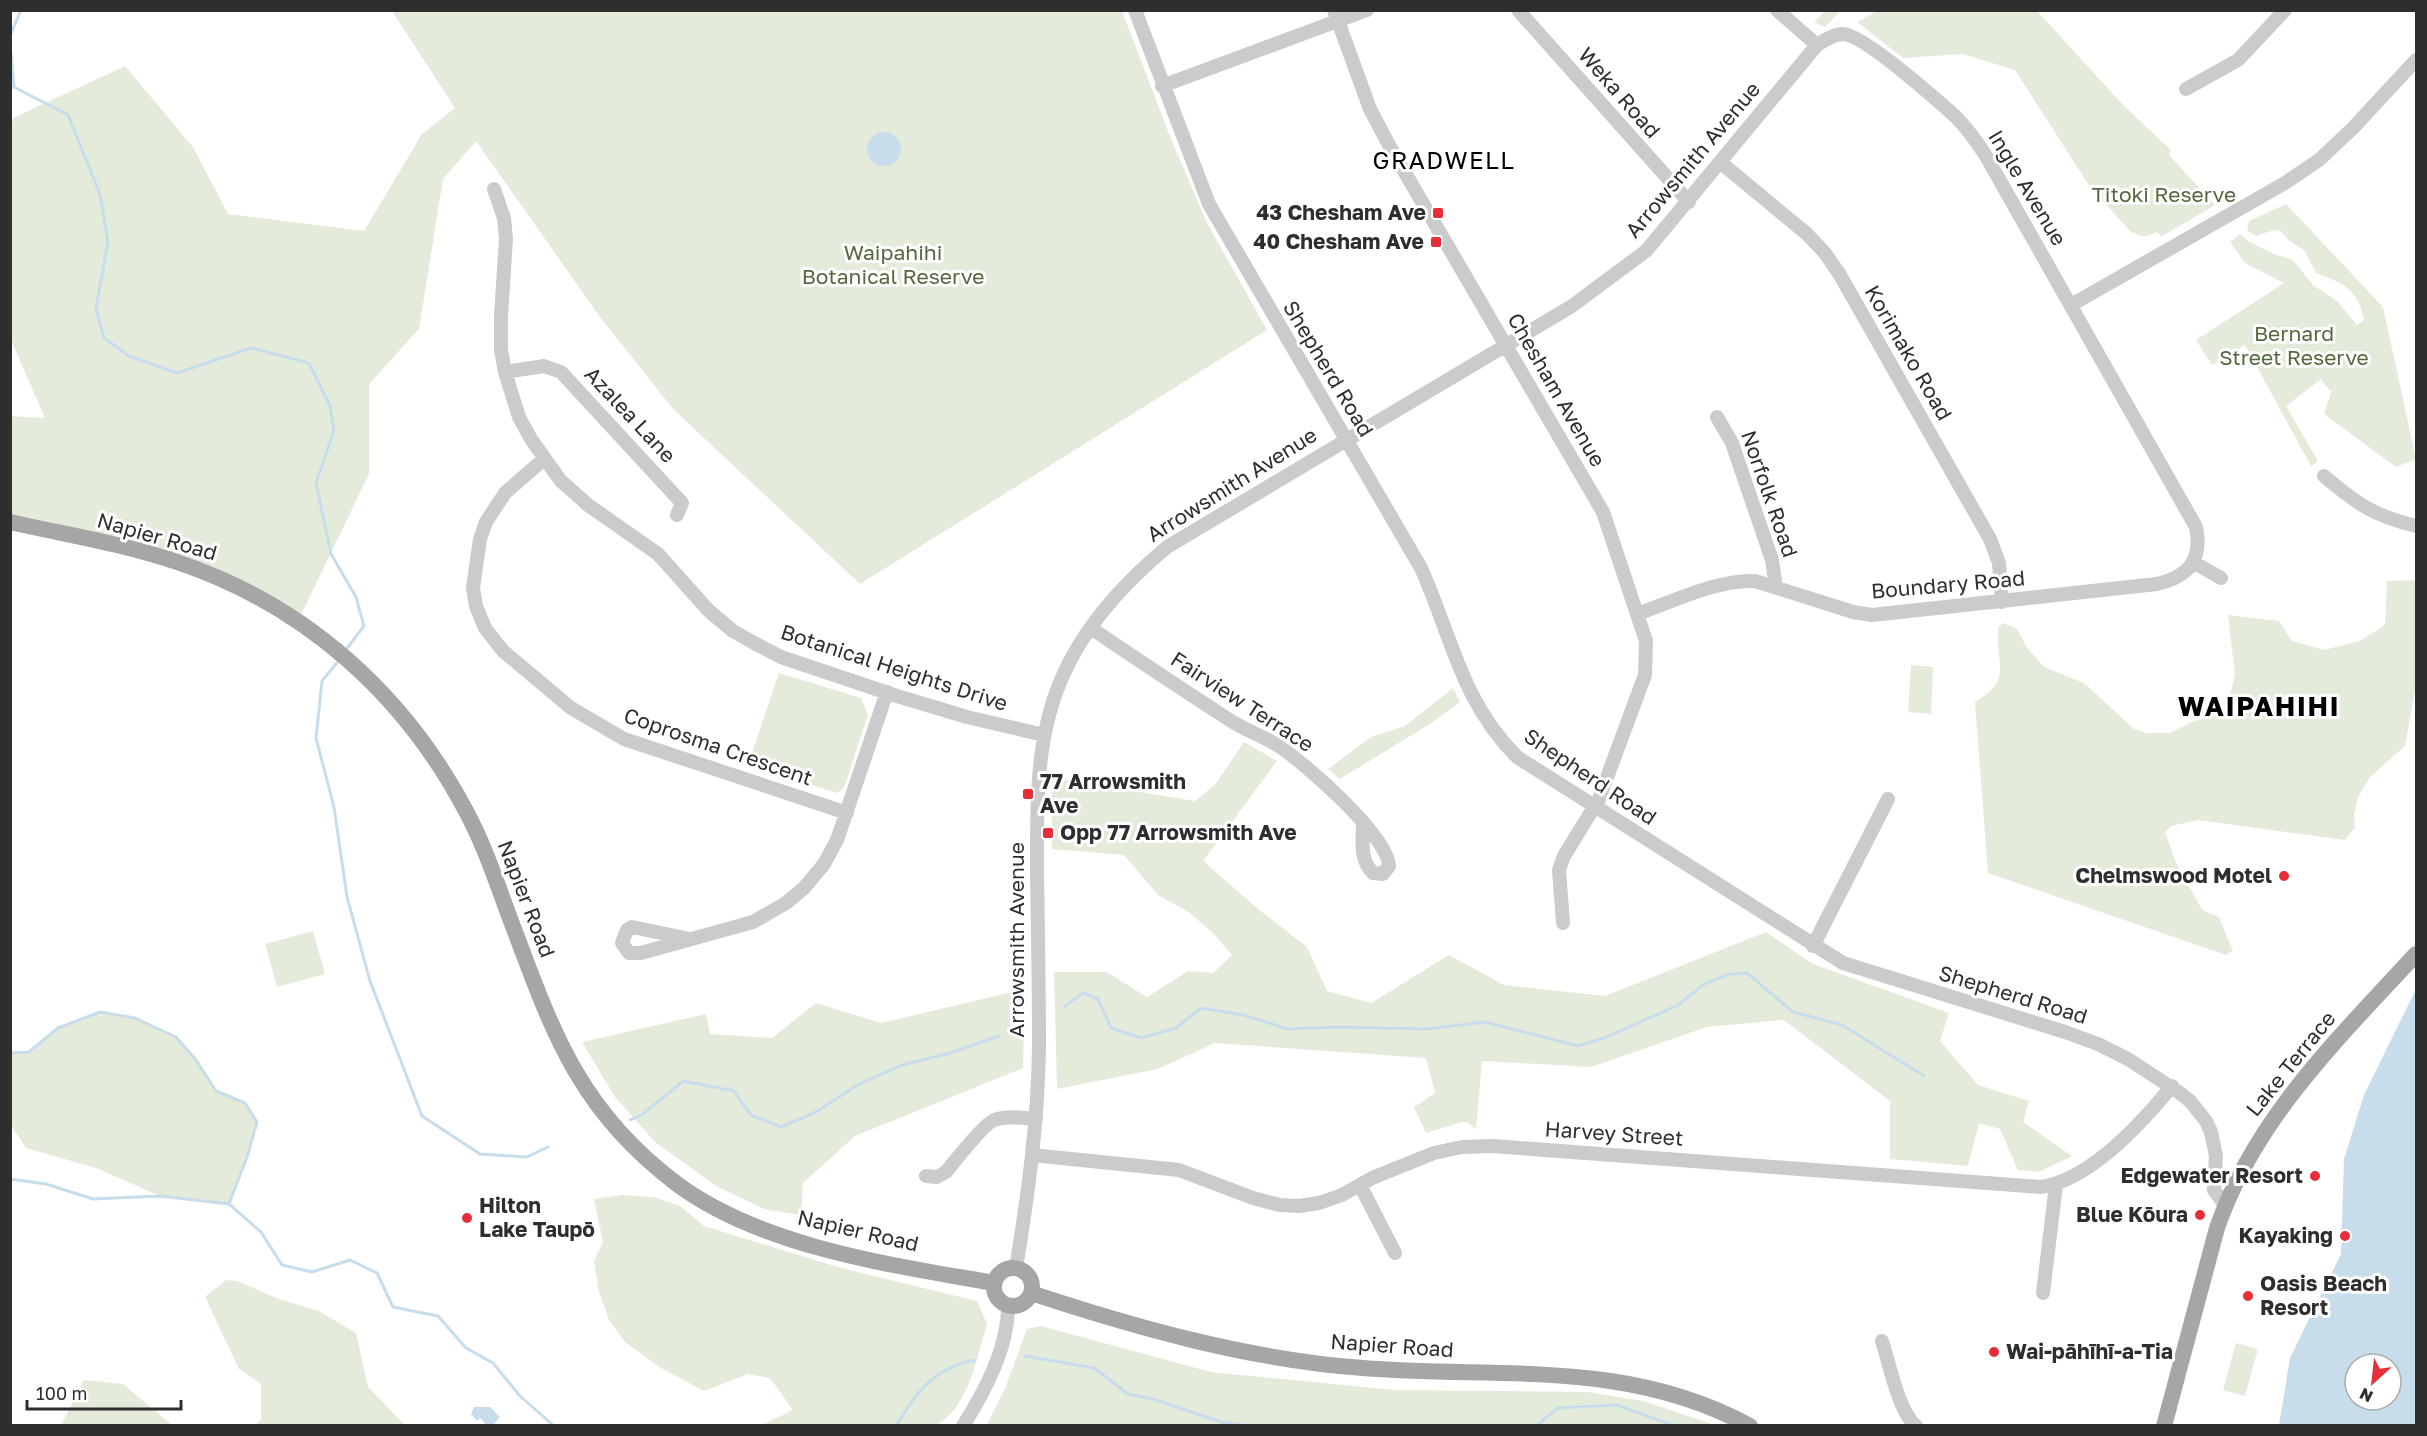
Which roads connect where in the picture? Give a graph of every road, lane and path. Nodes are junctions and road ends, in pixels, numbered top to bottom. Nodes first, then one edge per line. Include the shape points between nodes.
1 (1135, 10) edge
2 (1367, 10) edge
3 (1518, 10) edge
4 (1777, 10) edge
5 (2285, 10) edge
6 (1336, 16) edge
7 (1818, 45) junction
8 (2416, 60) edge
9 (1162, 86) junction
10 (2186, 89) dead end
11 (1720, 162) junction
12 (494, 189) dead end
13 (1689, 202) junction
14 (2071, 305) junction
15 (1505, 346) junction
16 (505, 372) junction
17 (1717, 417) dead end
18 (1345, 439) junction
19 (544, 459) junction
20 (2324, 476) dead end
21 (685, 505) dead end
22 (10, 522) edge
23 (2416, 526) edge
24 (2193, 562) junction
25 (2222, 578) dead end
26 (1776, 587) junction
27 (2002, 602) junction
28 (1637, 614) junction
29 (1091, 628) junction
30 (887, 692) junction
31 (1044, 735) junction
32 (1888, 799) dead end
33 (1595, 807) junction
34 (847, 813) junction
35 (1363, 822) dead end
36 (1563, 923) dead end
37 (690, 939) dead end
38 (1813, 946) junction
39 (2416, 954) edge
40 (2172, 1086) junction
41 (1036, 1119) junction
42 (1032, 1155) junction
43 (926, 1176) dead end
44 (1360, 1185) junction
45 (2056, 1185) junction
46 (2225, 1205) junction
47 (1395, 1253) dead end
48 (1016, 1268) junction
49 (994, 1283) junction
50 (1031, 1293) junction
51 (2043, 1293) dead end
52 (1008, 1306) junction
53 (1882, 1341) dead end
54 (963, 1425) edge
55 (1750, 1425) edge
56 (1916, 1425) edge
57 (2164, 1425) edge

1 - 9 street, Shepherd Road
2 - 6 street
3 - 13 street, Weka Road
4 - 7 street
5 - 10 street via 2238,60
6 - 9 street
6 - 15 street, Chesham Avenue via 1370,109
7 - 11 street, Arrowsmith Avenue
7 - 14 street, Ingle Avenue via 1842,34 1856,37 1954,116 1986,156
8 - 14 street via 2319,160
9 - 18 street, Shepherd Road via 1209,204
11 - 13 street, Arrowsmith Avenue
11 - 27 street, Korimako Road via 1807,234 1840,275 1990,540 1999,563
12 - 16 street, Botanical Heights Drive via 505,229 501,350
13 - 15 street, Arrowsmith Avenue via 1626,268
14 - 24 street via 2196,527 2198,545
15 - 18 street, Arrowsmith Avenue
15 - 28 street, Chesham Avenue via 1602,512
16 - 19 street, Botanical Heights Drive via 519,417
16 - 21 street, Azalea Lane via 544,366 561,372
17 - 26 street, Norfolk Road via 1732,443 1772,561
18 - 29 street, Arrowsmith Avenue via 1167,546 1122,588
18 - 33 street, Shepherd Road via 1421,568 1456,662 1491,727 1516,757
19 - 30 street, Botanical Heights Drive via 588,506 658,554 709,611 733,631 782,657
19 - 34 street, Coprosma Crescent via 505,493 480,539 473,588 476,606 485,628 503,651 571,708 624,739
20 - 23 street via 2372,512
22 - 49 main road, Napier Road via 156,555 213,575 294,619 364,673 394,703 435,757 468,813 549,1023 581,1084 622,1135 675,1182 744,1222 777,1235
24 - 25 street
24 - 27 street, Boundary Road via 2179,577 2157,584
26 - 27 street, Boundary Road via 1863,615
26 - 28 street, Boundary Road via 1755,581 1727,583
28 - 33 street, Chesham Avenue via 1646,641 1645,675
29 - 31 street, Arrowsmith Avenue via 1061,680
29 - 35 street, Fairview Terrace via 1231,721 1281,747 1356,811
30 - 31 street, Botanical Heights Drive
30 - 34 street
31 - 41 street, Arrowsmith Avenue via 1037,799
32 - 38 street
33 - 36 street, Chesham Avenue via 1559,870
33 - 38 street, Shepherd Road
34 - 37 street via 824,864 786,903 753,922
38 - 40 street, Shepherd Road via 1859,969 2098,1044
39 - 46 main road, Lake Terrace via 2278,1110 2247,1158
40 - 45 street via 2121,1143
40 - 46 street, Shepherd Road via 2194,1106 2211,1132 2216,1156 2214,1190
41 - 42 street, Arrowsmith Avenue
41 - 43 street via 995,1119 946,1172 937,1177
42 - 44 street, Harvey Street via 1179,1170 1280,1205 1319,1203
42 - 48 street, Arrowsmith Avenue
44 - 45 street, Harvey Street via 1434,1153 1492,1146 2041,1187
44 - 47 street
45 - 51 street
46 - 57 main road, Lake Terrace
48 - 49 main road via 999,1273
48 - 50 main road via 1027,1275
49 - 52 main road via 996,1298
50 - 52 main road via 1022,1304
50 - 55 main road, Napier Road via 1081,1310 1272,1357 1362,1368 1543,1373 1636,1384 1672,1393
52 - 54 street via 987,1383
53 - 56 street via 1905,1410

